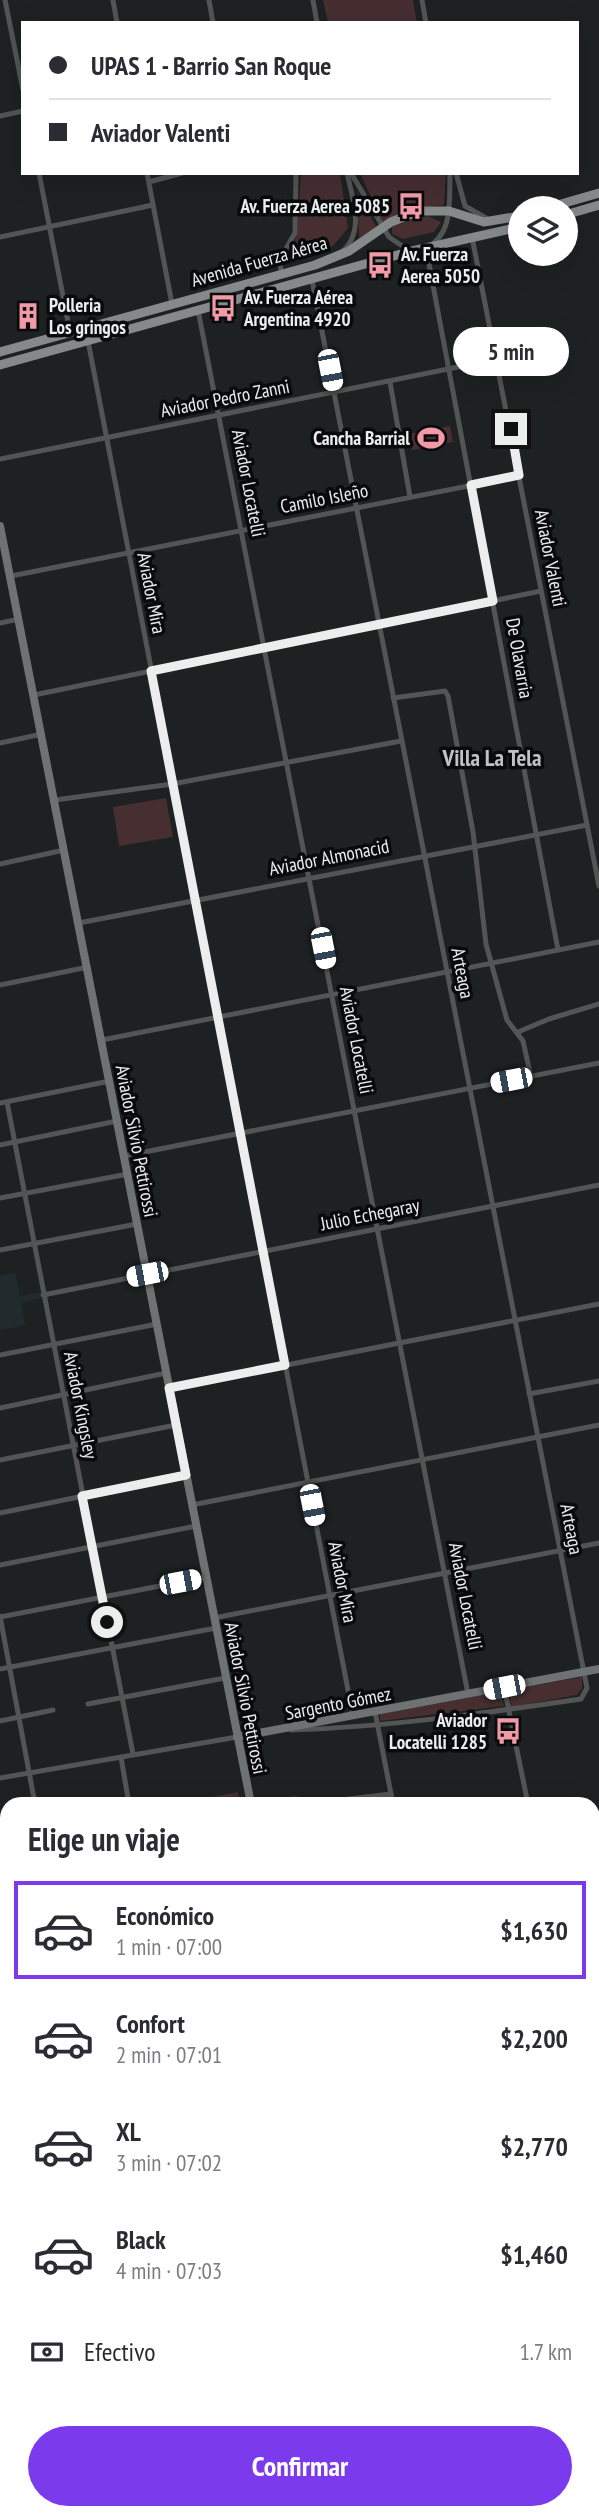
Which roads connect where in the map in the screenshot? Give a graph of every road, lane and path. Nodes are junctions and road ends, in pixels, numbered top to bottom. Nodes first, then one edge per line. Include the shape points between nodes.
1 (3, 0) edge
2 (113, 0) edge
3 (209, 0) edge
4 (313, 0) edge
5 (422, 0) edge
6 (117, 21) edge
7 (214, 21) edge
8 (317, 21) edge
9 (426, 21) edge
10 (21, 81) edge
11 (21, 111) edge
12 (0, 116) edge
13 (39, 175) edge
14 (147, 175) edge
15 (175, 175) edge
16 (296, 175) edge
17 (349, 175) edge
18 (350, 175) edge
19 (450, 175) edge
20 (457, 175) edge
21 (149, 182) junction
22 (599, 193) edge
23 (578, 199) edge
24 (153, 205) junction
25 (599, 205) edge
26 (449, 211) junction
27 (578, 211) edge
28 (508, 218) edge
29 (495, 221) junction
30 (49, 227) junction
31 (382, 228) junction
32 (508, 230) edge
33 (0, 237) edge
34 (472, 237) junction
35 (426, 248) junction
36 (412, 251) junction
37 (336, 257) junction
38 (282, 274) junction
39 (312, 280) junction
40 (172, 304) junction
41 (198, 310) junction
42 (70, 332) junction
43 (88, 341) junction
44 (0, 352) edge
45 (498, 359) junction
46 (0, 365) edge
47 (450, 369) junction
48 (390, 382) junction
49 (334, 393) junction
50 (219, 416) junction
51 (106, 438) junction
52 (0, 459) edge
53 (519, 475) junction
54 (471, 485) junction
55 (411, 497) junction
56 (356, 508) junction
57 (0, 526) edge
58 (242, 530) junction
59 (128, 553) junction
60 (11, 576) junction
61 (541, 591) junction
62 (493, 601) junction
63 (19, 619) junction
64 (0, 623) edge
65 (379, 624) junction
66 (265, 648) junction
67 (151, 671) junction
68 (34, 695) junction
69 (393, 698) junction
70 (42, 734) junction
71 (401, 741) junction
72 (0, 743) edge
73 (287, 762) junction
74 (172, 784) junction
75 (55, 800) junction
76 (587, 825) junction
77 (535, 835) junction
78 (475, 846) junction
79 (64, 850) junction
80 (424, 855) junction
81 (0, 864) edge
82 (310, 877) junction
83 (599, 886) edge
84 (195, 901) junction
85 (79, 923) junction
86 (599, 942) edge
87 (558, 950) junction
88 (492, 964) junction
89 (88, 967) junction
90 (447, 973) junction
91 (0, 985) edge
92 (332, 995) junction
93 (599, 1004) edge
94 (218, 1018) junction
95 (518, 1032) junction
96 (102, 1040) junction
97 (599, 1063) edge
98 (531, 1077) junction
99 (110, 1081) junction
100 (470, 1088) junction
101 (3, 1102) edge
102 (355, 1112) junction
103 (117, 1121) junction
104 (240, 1133) junction
105 (14, 1142) junction
106 (0, 1145) edge
107 (124, 1156) junction
108 (128, 1174) junction
109 (599, 1185) edge
110 (24, 1193) junction
111 (0, 1198) edge
112 (493, 1206) junction
113 (137, 1224) junction
114 (378, 1229) junction
115 (34, 1244) junction
116 (0, 1250) edge
117 (263, 1251) junction
118 (147, 1274) junction
119 (43, 1295) junction
120 (599, 1304) edge
121 (515, 1321) junction
122 (157, 1324) junction
123 (400, 1343) junction
124 (54, 1344) junction
125 (0, 1355) edge
126 (285, 1365) junction
127 (166, 1373) junction
128 (599, 1381) edge
129 (169, 1388) junction
130 (529, 1394) junction
131 (63, 1395) junction
132 (0, 1408) edge
133 (176, 1425) junction
134 (599, 1425) edge
135 (538, 1437) junction
136 (73, 1445) junction
137 (0, 1460) edge
138 (423, 1460) junction
139 (186, 1475) junction
140 (308, 1483) junction
141 (82, 1496) junction
142 (192, 1505) junction
143 (0, 1513) edge
144 (196, 1526) junction
145 (599, 1543) edge
146 (92, 1547) junction
147 (560, 1550) junction
148 (0, 1565) edge
149 (445, 1573) junction
150 (206, 1577) junction
151 (329, 1595) junction
152 (102, 1597) junction
153 (0, 1617) edge
154 (214, 1618) junction
155 (216, 1628) junction
156 (111, 1648) junction
157 (10, 1667) junction
158 (0, 1668) edge
159 (599, 1669) edge
160 (584, 1672) junction
161 (225, 1678) junction
162 (504, 1687) junction
163 (468, 1694) junction
164 (121, 1697) junction
165 (88, 1704) dead end
166 (53, 1710) dead end
167 (509, 1710) junction
168 (375, 1712) junction
169 (353, 1716) junction
170 (19, 1717) junction
171 (0, 1721) edge
172 (378, 1725) junction
173 (277, 1730) junction
174 (237, 1737) junction
175 (133, 1754) junction
176 (121, 1757) junction
177 (30, 1773) junction
178 (0, 1778) edge
179 (391, 1794) junction
180 (35, 1797) edge
181 (128, 1797) edge
182 (250, 1797) edge
183 (366, 1797) edge
184 (392, 1797) edge
185 (527, 1797) edge

1 - 10 street
2 - 6 street
3 - 7 street
4 - 8 street
5 - 9 street
11 - 12 street
13 - 30 street
14 - 21 street
15 - 21 street
16 - 38 street via 295,233 279,261
17 - 37 street via 356,226 349,245
18 - 31 street
19 - 26 street
20 - 29 street via 466,206
21 - 24 street
22 - 23 main road
24 - 30 street
24 - 40 street
25 - 27 main road
26 - 29 main road, Avenida Fuerza Aérea via 473,220
26 - 31 main road, Avenida Fuerza Aérea via 419,211
26 - 35 street via 442,236
28 - 29 main road, Avenida Fuerza Aérea
30 - 33 street
30 - 42 street
31 - 36 street via 396,244
31 - 37 main road, Avenida Fuerza Aérea
32 - 34 main road, Avenida Fuerza Aérea
34 - 35 main road, Avenida Fuerza Aérea
34 - 45 street, Aviador Valenti
35 - 36 main road, Avenida Fuerza Aérea
35 - 47 street, De Olavarria
36 - 39 main road, Avenida Fuerza Aérea
37 - 38 main road, Avenida Fuerza Aérea
38 - 40 main road, Avenida Fuerza Aérea
39 - 41 main road, Avenida Fuerza Aérea
39 - 49 street, Arteaga
40 - 42 main road, Avenida Fuerza Aérea
41 - 43 main road, Avenida Fuerza Aérea
41 - 50 street, Aviador Locatelli
42 - 44 main road, Avenida Fuerza Aérea
43 - 46 main road, Avenida Fuerza Aérea
43 - 51 street, Aviador Mira
45 - 47 street, Aviador Pedro Zanni
45 - 53 street, Aviador Valenti
47 - 48 street, Aviador Pedro Zanni
47 - 54 street, De Olavarria
48 - 49 street, Aviador Pedro Zanni
48 - 55 street
49 - 50 street, Aviador Pedro Zanni
49 - 56 street, Arteaga
50 - 51 street, Aviador Pedro Zanni
50 - 58 street, Aviador Locatelli
51 - 52 street, Aviador Pedro Zanni
51 - 59 street, Aviador Mira
53 - 54 street, Camilo Isleño
53 - 61 street, Aviador Valenti
54 - 55 street, Camilo Isleño
54 - 62 street, De Olavarria
55 - 56 street, Camilo Isleño
56 - 58 street, Camilo Isleño
56 - 65 street, Arteaga
57 - 60 main road, Aviador Silvio Pettirossi
58 - 59 street, Camilo Isleño
58 - 66 street, Aviador Locatelli
59 - 60 street, Camilo Isleño
59 - 67 street, Aviador Mira
60 - 63 main road, Aviador Silvio Pettirossi
61 - 62 street
61 - 76 street, Aviador Valenti
62 - 65 street
62 - 77 street, De Olavarria
63 - 64 street
63 - 68 main road, Aviador Silvio Pettirossi
65 - 66 street
65 - 69 street, Arteaga
66 - 67 street
66 - 73 street, Aviador Locatelli
67 - 68 street
67 - 74 street, Aviador Mira
68 - 70 main road, Aviador Silvio Pettirossi
69 - 71 street, Arteaga
69 - 78 street via 445,691 448,696
70 - 72 street
70 - 75 main road, Aviador Silvio Pettirossi
71 - 73 street
71 - 80 street, Arteaga
73 - 74 street
73 - 82 street, Aviador Locatelli
74 - 75 street
74 - 84 street, Aviador Mira
75 - 79 main road, Aviador Silvio Pettirossi
76 - 77 street, Aviador Almonacid
76 - 83 street, Aviador Valenti
77 - 78 street, Aviador Almonacid
77 - 87 street, De Olavarria
78 - 80 street, Aviador Almonacid
78 - 88 street via 479,906
79 - 81 street
79 - 85 main road, Aviador Silvio Pettirossi
80 - 82 street, Aviador Almonacid
80 - 90 street, Arteaga
82 - 84 street, Aviador Almonacid
82 - 92 street, Aviador Locatelli
84 - 85 street, Aviador Almonacid
84 - 94 street, Aviador Mira
85 - 89 main road, Aviador Silvio Pettirossi
86 - 87 street
87 - 88 street
88 - 90 street
88 - 95 street via 507,1020
89 - 91 street
89 - 96 main road, Aviador Silvio Pettirossi
90 - 92 street
90 - 100 street, Arteaga
92 - 94 street
92 - 102 street, Aviador Locatelli
93 - 95 street
94 - 96 street
94 - 104 street, Aviador Mira
95 - 98 street
96 - 99 main road, Aviador Silvio Pettirossi
97 - 98 street
98 - 100 street
99 - 101 street
99 - 103 main road, Aviador Silvio Pettirossi
100 - 102 street
100 - 112 street, Arteaga
101 - 105 street, Aviador Kingsley
102 - 104 street
102 - 114 street, Aviador Locatelli
103 - 105 street
103 - 107 main road, Aviador Silvio Pettirossi
104 - 107 street
104 - 117 street, Aviador Mira
105 - 106 street
105 - 110 street, Aviador Kingsley
107 - 108 main road, Aviador Silvio Pettirossi
108 - 110 street
108 - 113 main road, Aviador Silvio Pettirossi
109 - 112 street, Julio Echegaray
110 - 111 street
110 - 115 street, Aviador Kingsley
112 - 114 street, Julio Echegaray
112 - 121 street, Arteaga
113 - 115 street
113 - 118 main road, Aviador Silvio Pettirossi
114 - 117 street, Julio Echegaray
114 - 123 street, Aviador Locatelli
115 - 116 street
115 - 119 street, Aviador Kingsley
117 - 118 street, Julio Echegaray
117 - 126 street, Aviador Mira
118 - 119 street, Julio Echegaray
118 - 122 main road, Aviador Silvio Pettirossi
119 - 124 street, Aviador Kingsley
120 - 121 street
121 - 123 street
121 - 130 street, Arteaga
122 - 124 street
122 - 127 main road, Aviador Silvio Pettirossi
123 - 126 street
123 - 138 street, Aviador Locatelli
124 - 125 street
124 - 131 street, Aviador Kingsley
126 - 129 street
126 - 140 street, Aviador Mira
127 - 129 main road, Aviador Silvio Pettirossi
127 - 131 street
128 - 130 street
129 - 133 main road, Aviador Silvio Pettirossi
130 - 135 street, Arteaga
131 - 132 street
131 - 136 street, Aviador Kingsley
133 - 136 street
133 - 139 main road, Aviador Silvio Pettirossi
134 - 135 street
135 - 138 street
135 - 147 street, Arteaga
136 - 137 street
136 - 141 street, Aviador Kingsley
138 - 140 street
138 - 149 street, Aviador Locatelli
139 - 141 street
139 - 142 main road, Aviador Silvio Pettirossi
140 - 142 street
140 - 151 street, Aviador Mira
141 - 143 street
141 - 146 street, Aviador Kingsley
142 - 144 main road, Aviador Silvio Pettirossi
144 - 146 street
144 - 150 main road, Aviador Silvio Pettirossi
145 - 147 street
146 - 148 street
146 - 152 street, Aviador Kingsley
147 - 149 street
147 - 160 street, Arteaga
149 - 151 street
149 - 163 street, Aviador Locatelli
150 - 152 street
150 - 154 main road, Aviador Silvio Pettirossi
151 - 154 street
151 - 169 street, Aviador Mira
152 - 153 street
152 - 156 street, Aviador Kingsley
153 - 157 street
154 - 155 main road, Aviador Silvio Pettirossi
155 - 156 street
155 - 161 main road, Aviador Silvio Pettirossi
156 - 157 street
156 - 164 street, Aviador Kingsley
157 - 158 street
157 - 170 street
159 - 160 main road, Sargento Gómez
160 - 162 main road, Sargento Gómez
160 - 167 street via 584,1697
161 - 164 street
161 - 174 main road, Aviador Silvio Pettirossi
162 - 163 main road, Sargento Gómez
162 - 167 street
163 - 168 main road, Sargento Gómez
164 - 165 street
164 - 175 street, Aviador Kingsley
166 - 170 street
167 - 172 street
167 - 185 street
168 - 169 main road, Sargento Gómez
168 - 172 street
169 - 173 main road, Sargento Gómez
170 - 171 street
170 - 177 street
172 - 173 street
172 - 179 street
173 - 174 main road, Sargento Gómez
174 - 175 street, Sargento Gómez
174 - 182 main road, Aviador Silvio Pettirossi
175 - 176 street, Sargento Gómez
176 - 177 street, Sargento Gómez
176 - 181 street
177 - 178 street, Sargento Gómez
177 - 180 street
179 - 183 street
179 - 184 street

